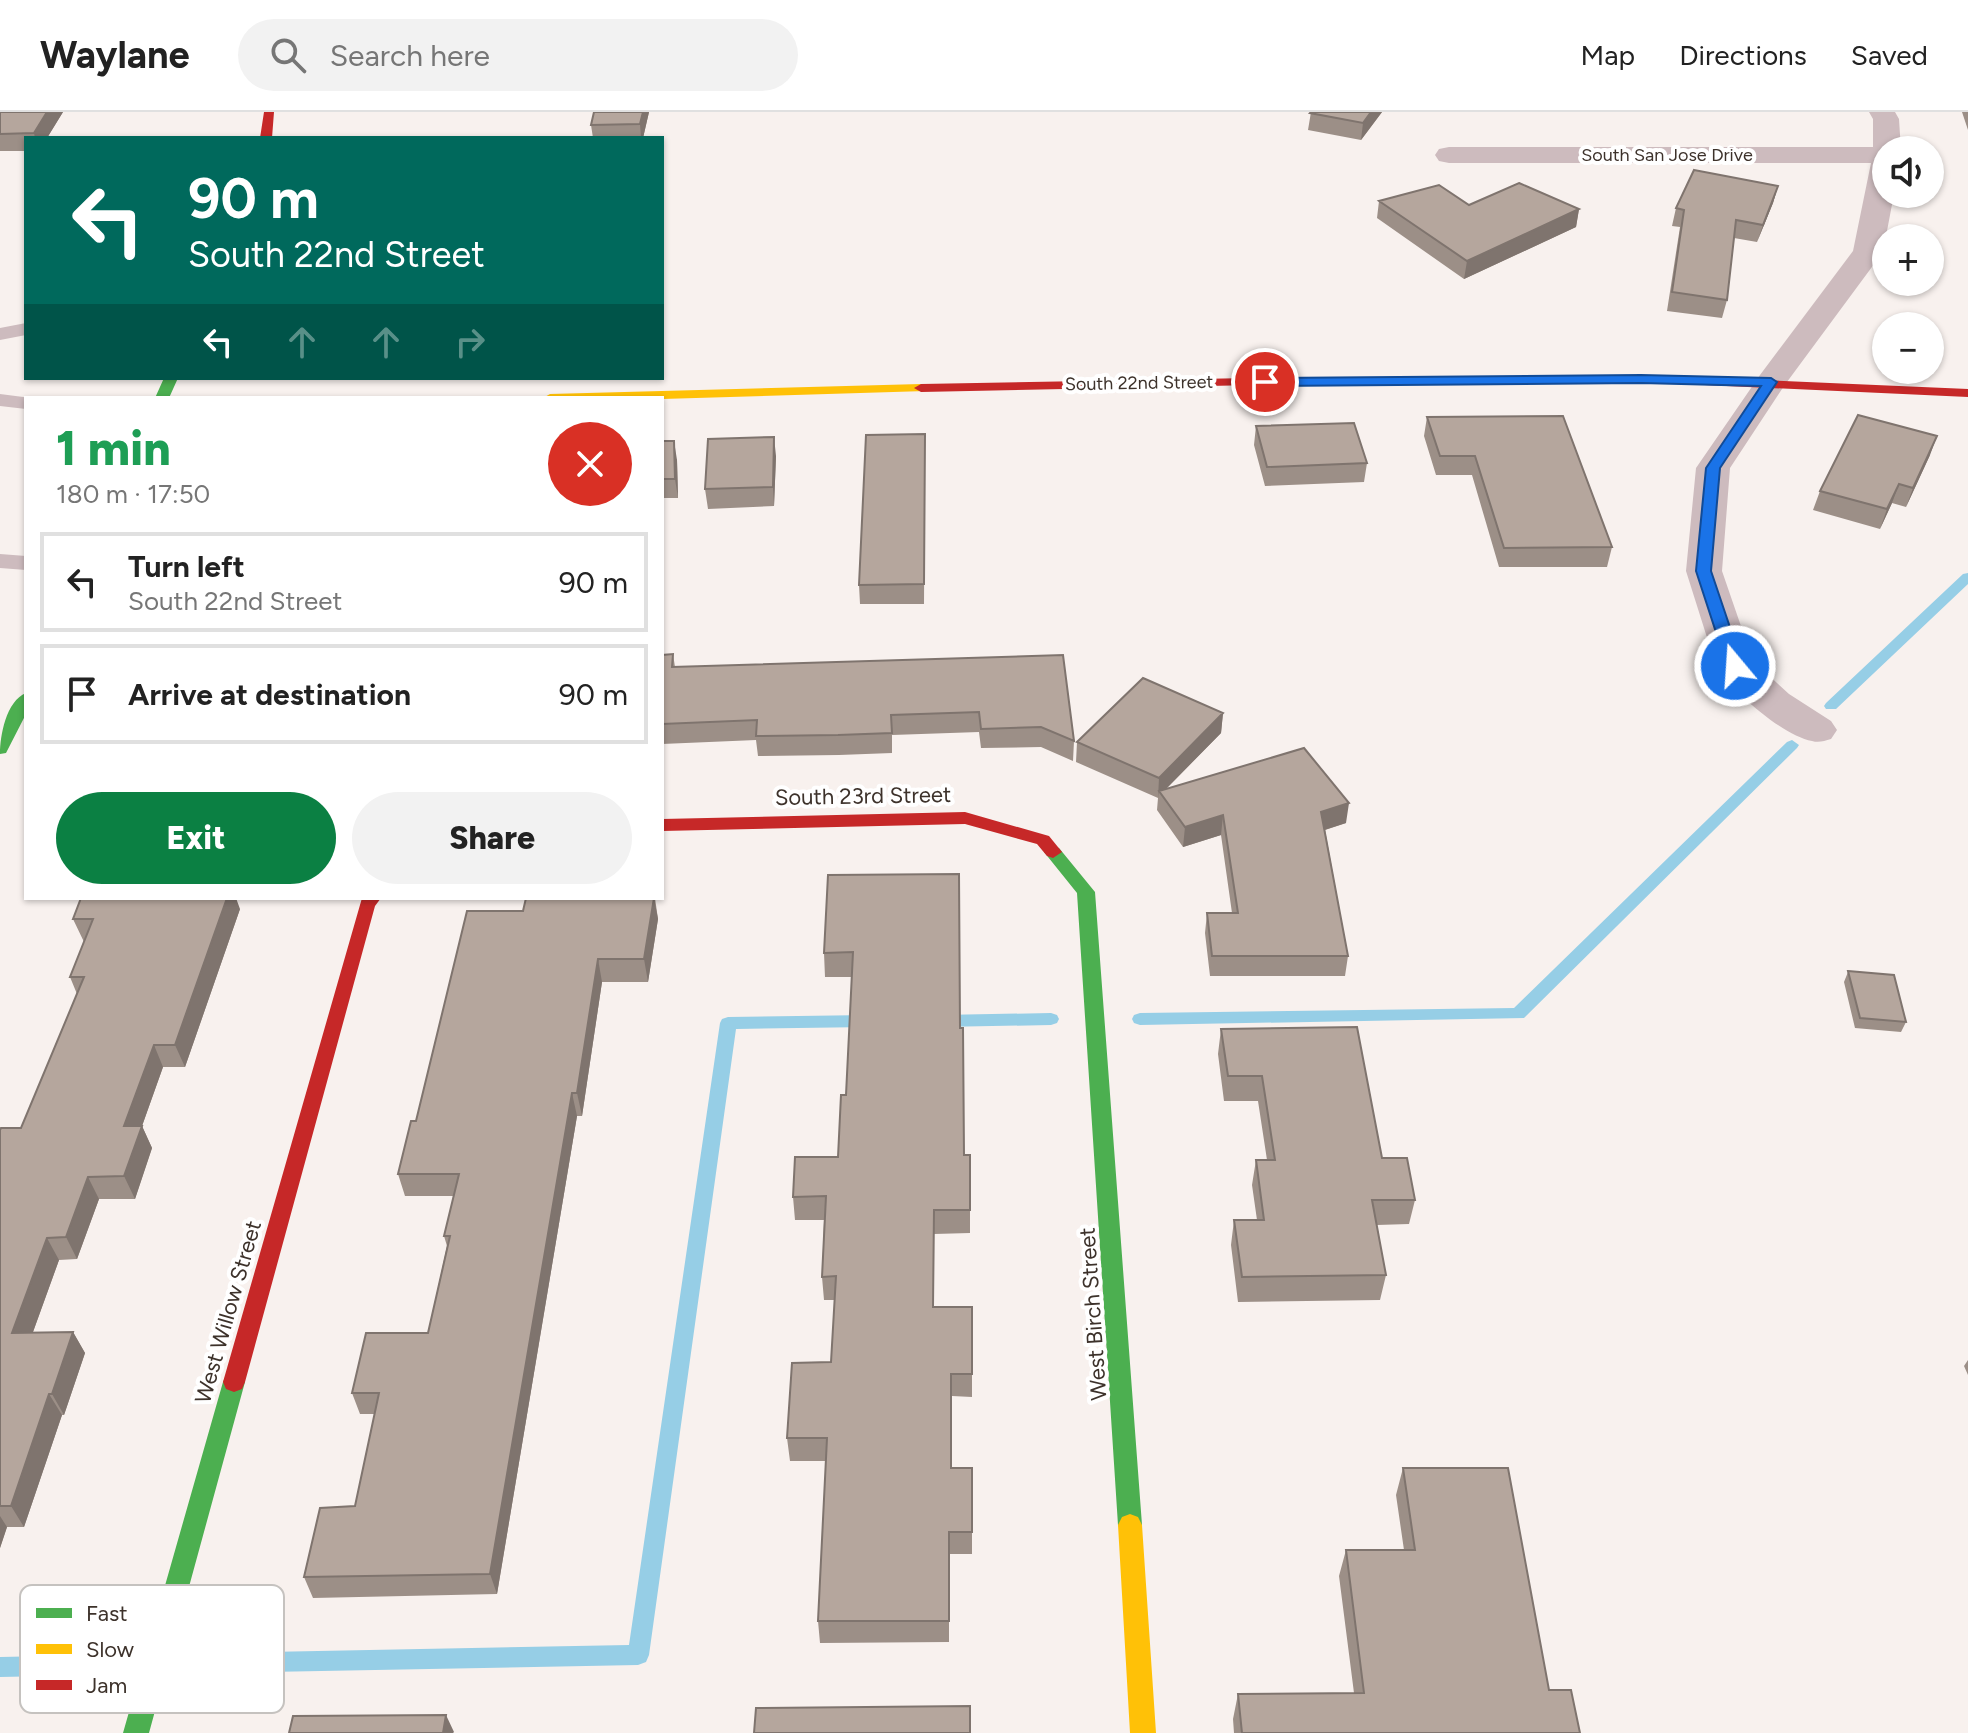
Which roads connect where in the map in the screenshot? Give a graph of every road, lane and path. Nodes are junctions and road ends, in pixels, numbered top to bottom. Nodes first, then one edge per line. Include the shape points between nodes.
1 (269, 112) edge
2 (1882, 112) edge
3 (266, 136) edge
4 (1886, 136) edge
5 (1449, 155) dead end
6 (1872, 155) edge
7 (1876, 208) edge
8 (1771, 382) junction
9 (1968, 393) edge
10 (625, 396) edge
11 (0, 400) edge
12 (24, 403) edge
13 (0, 561) edge
14 (24, 563) edge
15 (24, 702) edge
16 (1817, 730) dead end
17 (0, 749) edge
18 (664, 825) edge
19 (1086, 892) joint
20 (370, 901) edge
21 (178, 1585) edge
22 (142, 1713) edge
23 (136, 1733) edge
24 (1143, 1733) edge

1 - 3 street
2 - 4 street
5 - 6 street, South San Jose Drive
7 - 8 street via 1868,252
8 - 9 street, South 22nd Street
8 - 10 street, South 22nd Street via 1077,384
8 - 16 street via 1713,468 1704,571 1735,666 1775,703
11 - 12 lane
13 - 14 lane
15 - 17 street
18 - 19 street, South 23rd Street via 965,818 1043,840
19 - 24 street, West Birch Street
20 - 21 street, West Willow Street
22 - 23 street, West Willow Street

